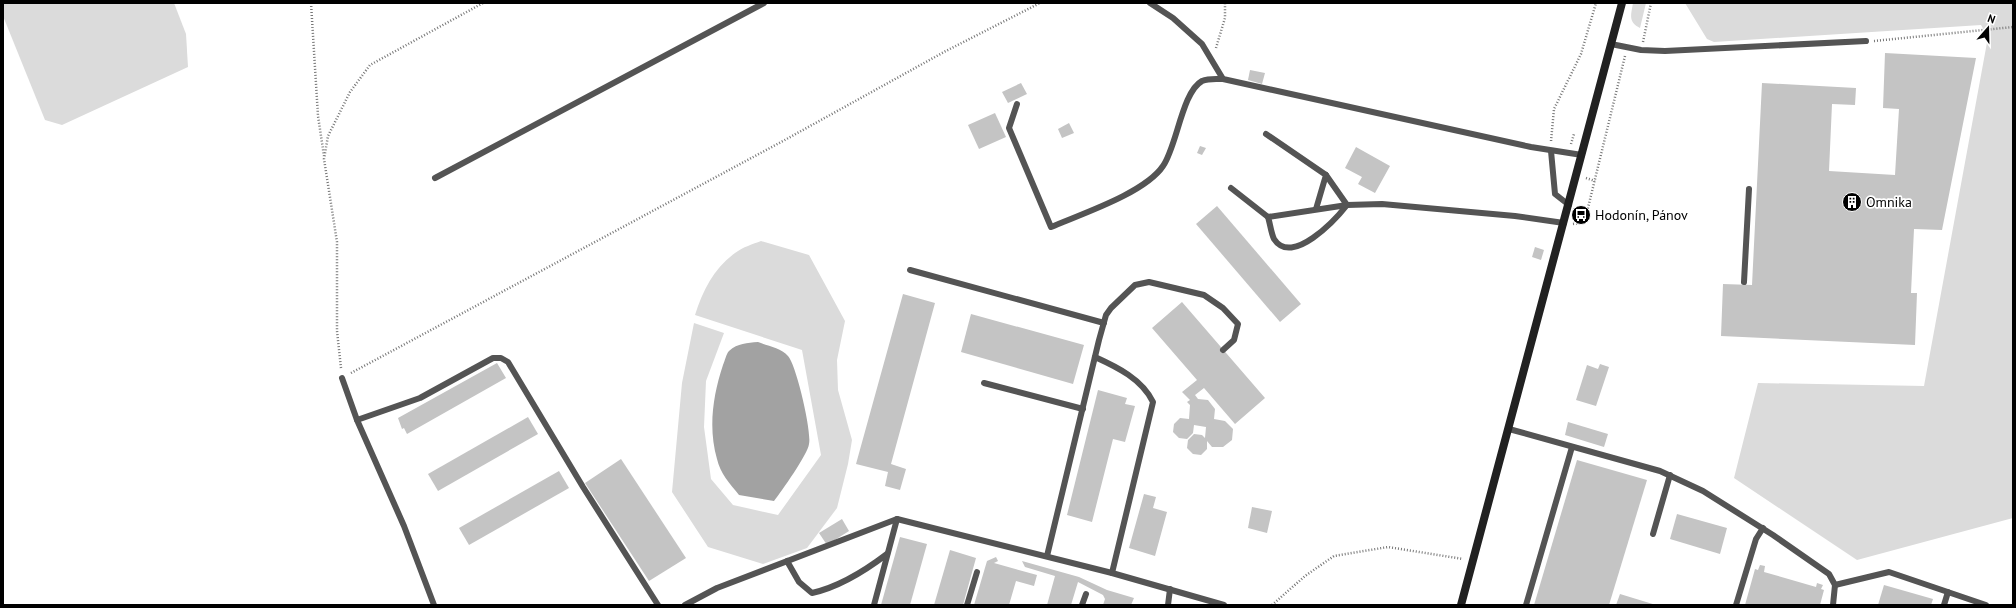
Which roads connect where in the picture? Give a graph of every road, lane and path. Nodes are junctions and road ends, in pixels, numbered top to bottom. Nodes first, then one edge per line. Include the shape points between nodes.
1 (311, 3) edge
2 (483, 3) edge
3 (764, 3) edge
4 (1040, 3) edge
5 (1150, 3) edge
6 (1225, 3) edge
7 (1596, 3) edge
8 (1622, 3) edge
9 (1652, 3) edge
10 (2013, 27) edge
11 (1866, 41) joint
12 (1611, 44) junction
13 (1627, 48) junction
14 (1641, 50) junction
15 (1211, 59) junction
16 (1223, 79) junction
17 (1017, 104) dead end
18 (1266, 134) dead end
19 (1551, 151) junction
20 (1582, 155) junction
21 (324, 159) junction
22 (1326, 175) junction
23 (435, 178) dead end
24 (1230, 188) dead end
25 (1749, 189) dead end
26 (1347, 205) junction
27 (1569, 205) junction
28 (1316, 209) junction
29 (1268, 217) junction
30 (1564, 223) junction
31 (910, 270) dead end
32 (1744, 282) dead end
33 (1104, 323) junction
34 (1223, 350) dead end
35 (1095, 357) junction
36 (342, 378) junction
37 (984, 383) dead end
38 (1083, 409) junction
39 (357, 420) junction
40 (1509, 429) junction
41 (1572, 447) junction
42 (1670, 475) junction
43 (897, 519) junction
44 (1763, 528) junction
45 (1653, 534) dead end
46 (887, 554) junction
47 (1046, 556) junction
48 (787, 561) junction
49 (1472, 561) junction
50 (977, 572) dead end
51 (1112, 573) junction
52 (1835, 585) junction
53 (1170, 589) junction
54 (1948, 592) junction
55 (1086, 594) dead end
56 (434, 605) edge
57 (658, 605) edge
58 (685, 605) edge
59 (874, 605) edge
60 (967, 605) edge
61 (1082, 605) edge
62 (1168, 605) edge
63 (1224, 605) edge
64 (1272, 605) edge
65 (1461, 605) edge
66 (1526, 605) edge
67 (1736, 605) edge
68 (1833, 605) edge
69 (1944, 605) edge
70 (1986, 605) edge

1 - 21 path via 318,116
2 - 21 path via 370,65 350,92 336,118 328,136
3 - 23 lane
4 - 36 path via 944,52 742,164
5 - 15 lane via 1186,29 1202,44
6 - 15 path via 1225,18
7 - 19 path via 1581,54 1554,109
8 - 12 main road
9 - 14 path
10 - 11 path
11 - 14 lane via 1672,51
12 - 13 lane
12 - 20 main road
13 - 14 lane
13 - 30 path via 1586,216 1583,221 1575,224
15 - 16 lane
16 - 17 lane via 1209,79 1195,87 1169,156 1157,174 1134,190 1051,227 1009,128
16 - 19 lane
18 - 22 lane
19 - 20 lane
19 - 27 lane via 1555,194
20 - 27 main road
21 - 36 path via 337,242 336,331
22 - 26 lane
22 - 28 lane
24 - 29 lane
25 - 32 lane
26 - 28 lane
26 - 29 lane via 1331,224 1308,241 1294,247 1280,244 1274,238
26 - 30 lane via 1382,204
27 - 30 main road
28 - 29 lane
30 - 40 main road
31 - 33 lane
33 - 34 lane via 1111,308 1135,285 1149,282 1165,285 1204,295 1223,308 1238,324 1234,340
33 - 35 lane
35 - 38 lane
35 - 51 lane via 1118,368 1147,390 1153,402
36 - 39 lane
37 - 38 lane
38 - 47 lane
39 - 56 lane via 404,526
39 - 57 lane via 420,398 493,358 501,358 508,362
40 - 41 lane
40 - 49 main road
41 - 42 lane
41 - 66 lane
42 - 44 lane via 1704,491
42 - 45 lane
43 - 46 lane
43 - 47 lane
43 - 48 lane
44 - 52 lane via 1829,574
44 - 67 lane via 1756,539
46 - 48 lane via 874,564 826,590 812,593 799,582
46 - 59 lane
47 - 51 lane
48 - 58 lane via 717,588
49 - 64 path via 1388,548 1334,556 1305,576
49 - 65 main road
50 - 60 lane
51 - 53 lane
52 - 54 lane via 1889,572
52 - 68 lane
53 - 62 lane
53 - 63 lane
54 - 69 lane
54 - 70 lane
55 - 61 lane

